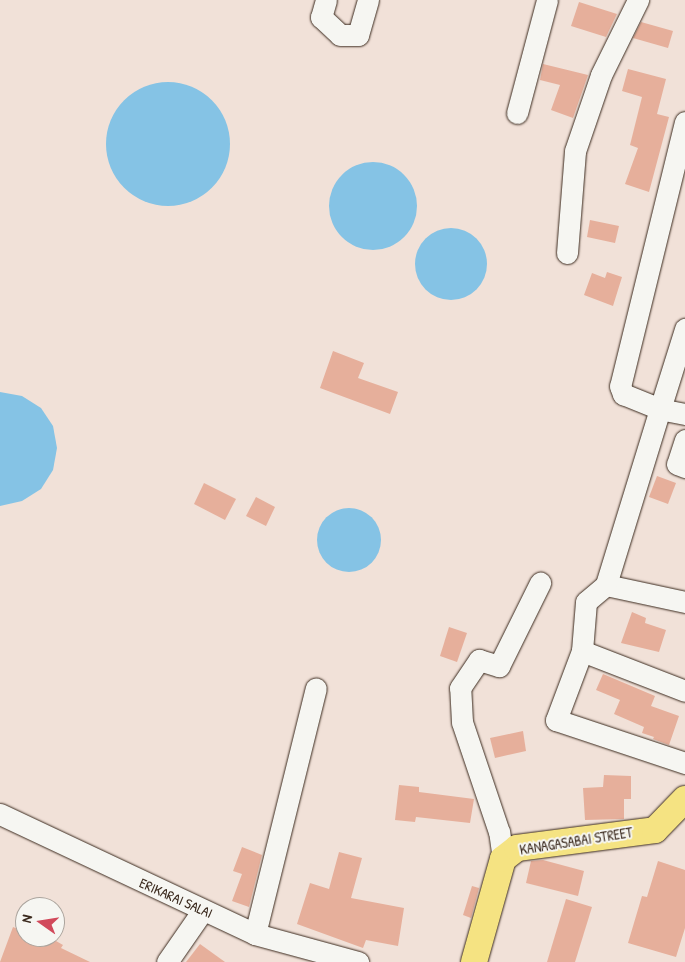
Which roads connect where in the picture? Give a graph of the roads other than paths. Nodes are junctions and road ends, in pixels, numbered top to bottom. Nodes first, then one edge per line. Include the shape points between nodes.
1 (326, 0) edge
2 (368, 0) edge
3 (547, 0) edge
4 (638, 0) edge
5 (517, 113) dead end
6 (685, 122) edge
7 (679, 175) edge
8 (567, 253) dead end
9 (685, 329) edge
10 (660, 409) junction
11 (685, 414) edge
12 (685, 440) edge
13 (685, 467) edge
14 (540, 583) dead end
15 (606, 585) junction
16 (685, 602) edge
17 (582, 651) junction
18 (316, 688) dead end
19 (685, 691) edge
20 (685, 763) edge
21 (685, 799) edge
22 (0, 814) edge
23 (503, 859) junction
24 (204, 910) junction
25 (255, 934) junction
26 (166, 962) edge
27 (358, 962) edge
28 (474, 962) edge

1 - 2 street via 321,17 340,35 358,35
3 - 5 street
4 - 8 street via 601,75 575,152
6 - 7 street
7 - 10 street via 620,386 624,394
9 - 10 street
10 - 11 street
10 - 15 street
12 - 13 street via 677,464
14 - 23 street via 499,666 479,660 460,688 462,722 499,832
15 - 16 street
15 - 17 street via 586,602
17 - 19 street
17 - 20 street via 556,720
18 - 25 street
21 - 23 main road, KANAGASABAI STREET via 655,830 517,848
22 - 24 street, ERIKARAI SALAI
23 - 28 main road, KANAGASABAI STREET
24 - 25 street, ERIKARAI SALAI
24 - 26 street
25 - 27 street, ERIKARAI SALAI

